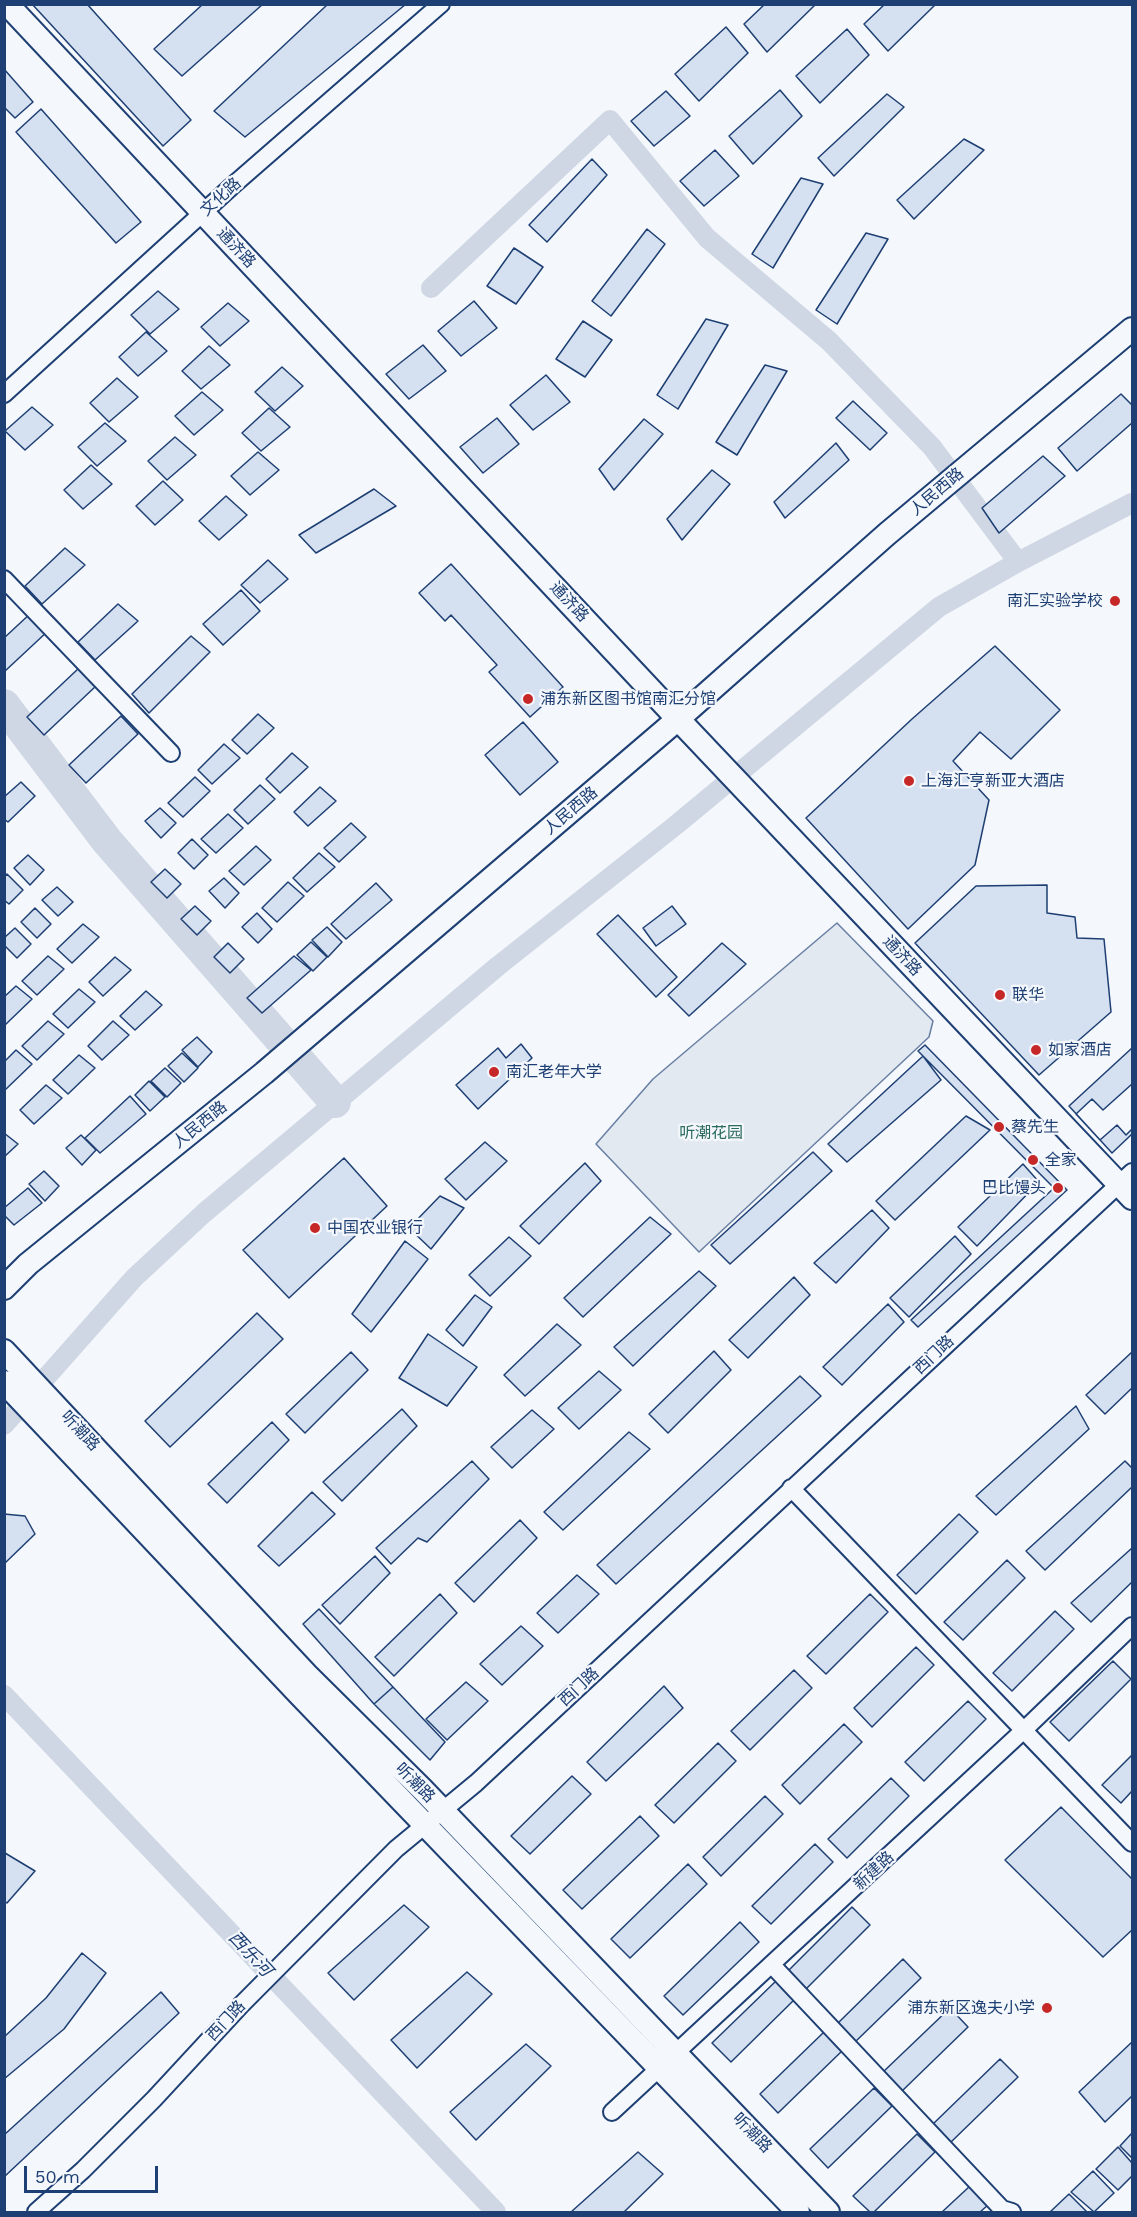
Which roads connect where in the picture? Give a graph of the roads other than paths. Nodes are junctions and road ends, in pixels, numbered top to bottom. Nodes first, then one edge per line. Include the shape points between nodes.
1 (7, 4) edge
2 (441, 4) edge
3 (202, 213) junction
4 (1132, 329) edge
5 (4, 394) edge
6 (4, 579) edge
7 (678, 719) junction
8 (171, 753) dead end
9 (1128, 1185) edge
10 (4, 1288) edge
11 (4, 1351) edge
12 (17, 1385) edge
13 (791, 1488) junction
14 (1132, 1626) edge
15 (1025, 1730) junction
16 (435, 1818) junction
17 (1132, 1843) edge
18 (772, 1965) junction
19 (668, 2062) junction
20 (612, 2112) dead end
21 (36, 2212) edge
22 (798, 2212) edge
23 (828, 2212) edge
24 (1012, 2212) edge

1 - 3 street, 通济路
2 - 3 street, 文化路
3 - 5 street, 文化路
3 - 7 street, 通济路
4 - 7 street, 人民西路 via 907,517
6 - 8 street
7 - 9 street, 通济路
7 - 10 street, 人民西路 via 265,1072 28,1264
9 - 13 street, 西门路
11 - 12 street, 听潮路
12 - 16 street, 听潮路 via 47,1410 300,1695
13 - 15 street
13 - 16 street, 西门路
14 - 15 street, 新建路
15 - 17 street
15 - 18 street, 新建路
16 - 19 street, 听潮路
16 - 21 street, 西门路 via 396,1849 154,2099
18 - 19 street, 新建路
18 - 24 street via 1002,2209
19 - 20 street, 新建路
19 - 22 street, 听潮路
19 - 23 street, 听潮路

